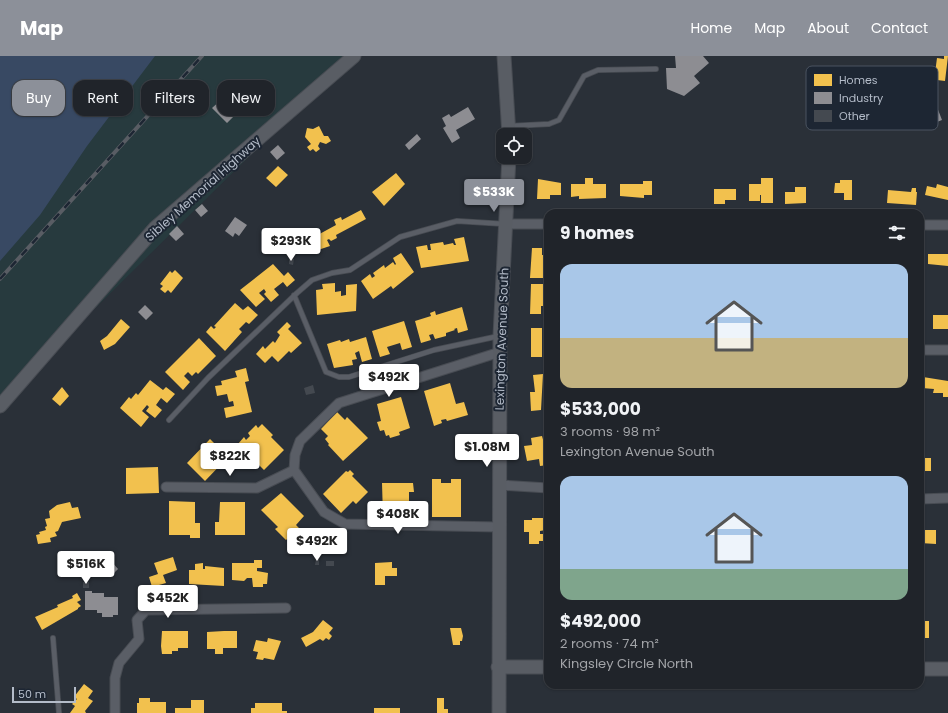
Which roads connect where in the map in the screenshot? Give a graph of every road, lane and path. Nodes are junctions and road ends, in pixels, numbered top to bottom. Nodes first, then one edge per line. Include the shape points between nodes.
1 (354, 56) edge
2 (504, 56) edge
3 (656, 69) dead end
4 (509, 128) edge
5 (522, 128) edge
6 (509, 164) edge
7 (507, 224) junction
8 (544, 224) edge
9 (924, 225) edge
10 (948, 225) edge
11 (294, 295) junction
12 (500, 336) junction
13 (924, 350) edge
14 (948, 350) edge
15 (500, 352) junction
16 (0, 406) edge
17 (169, 420) dead end
18 (294, 470) junction
19 (500, 485) junction
20 (166, 486) dead end
21 (544, 488) edge
22 (948, 498) edge
23 (924, 499) edge
24 (499, 527) junction
25 (286, 608) dead end
26 (53, 638) dead end
27 (498, 666) junction
28 (544, 667) edge
29 (924, 669) edge
30 (948, 669) edge
31 (59, 713) edge
32 (115, 713) edge
33 (499, 713) edge

1 - 16 street, Sibley Memorial Highway via 155,228
2 - 4 street
3 - 5 lane via 598,70 584,76 560,120
6 - 7 street, Lexington Avenue South
7 - 8 street
7 - 11 lane via 457,221 400,237 350,270 312,280
7 - 12 street, Lexington Avenue South
9 - 10 street
11 - 12 lane via 326,372 339,377 349,377 434,350
11 - 17 lane via 208,378
12 - 15 street, Lexington Avenue South
13 - 14 street
15 - 18 street via 339,403 300,441 295,455
15 - 19 street, Lexington Avenue South
18 - 20 street via 257,488
18 - 24 street via 324,512 345,524
19 - 21 street
19 - 24 street, Lexington Avenue South
22 - 23 street
24 - 27 street, Lexington Avenue South
25 - 32 street via 146,610 137,620 139,639 119,663 115,678
26 - 31 lane
27 - 28 street
27 - 33 street, Lexington Avenue South
29 - 30 street

